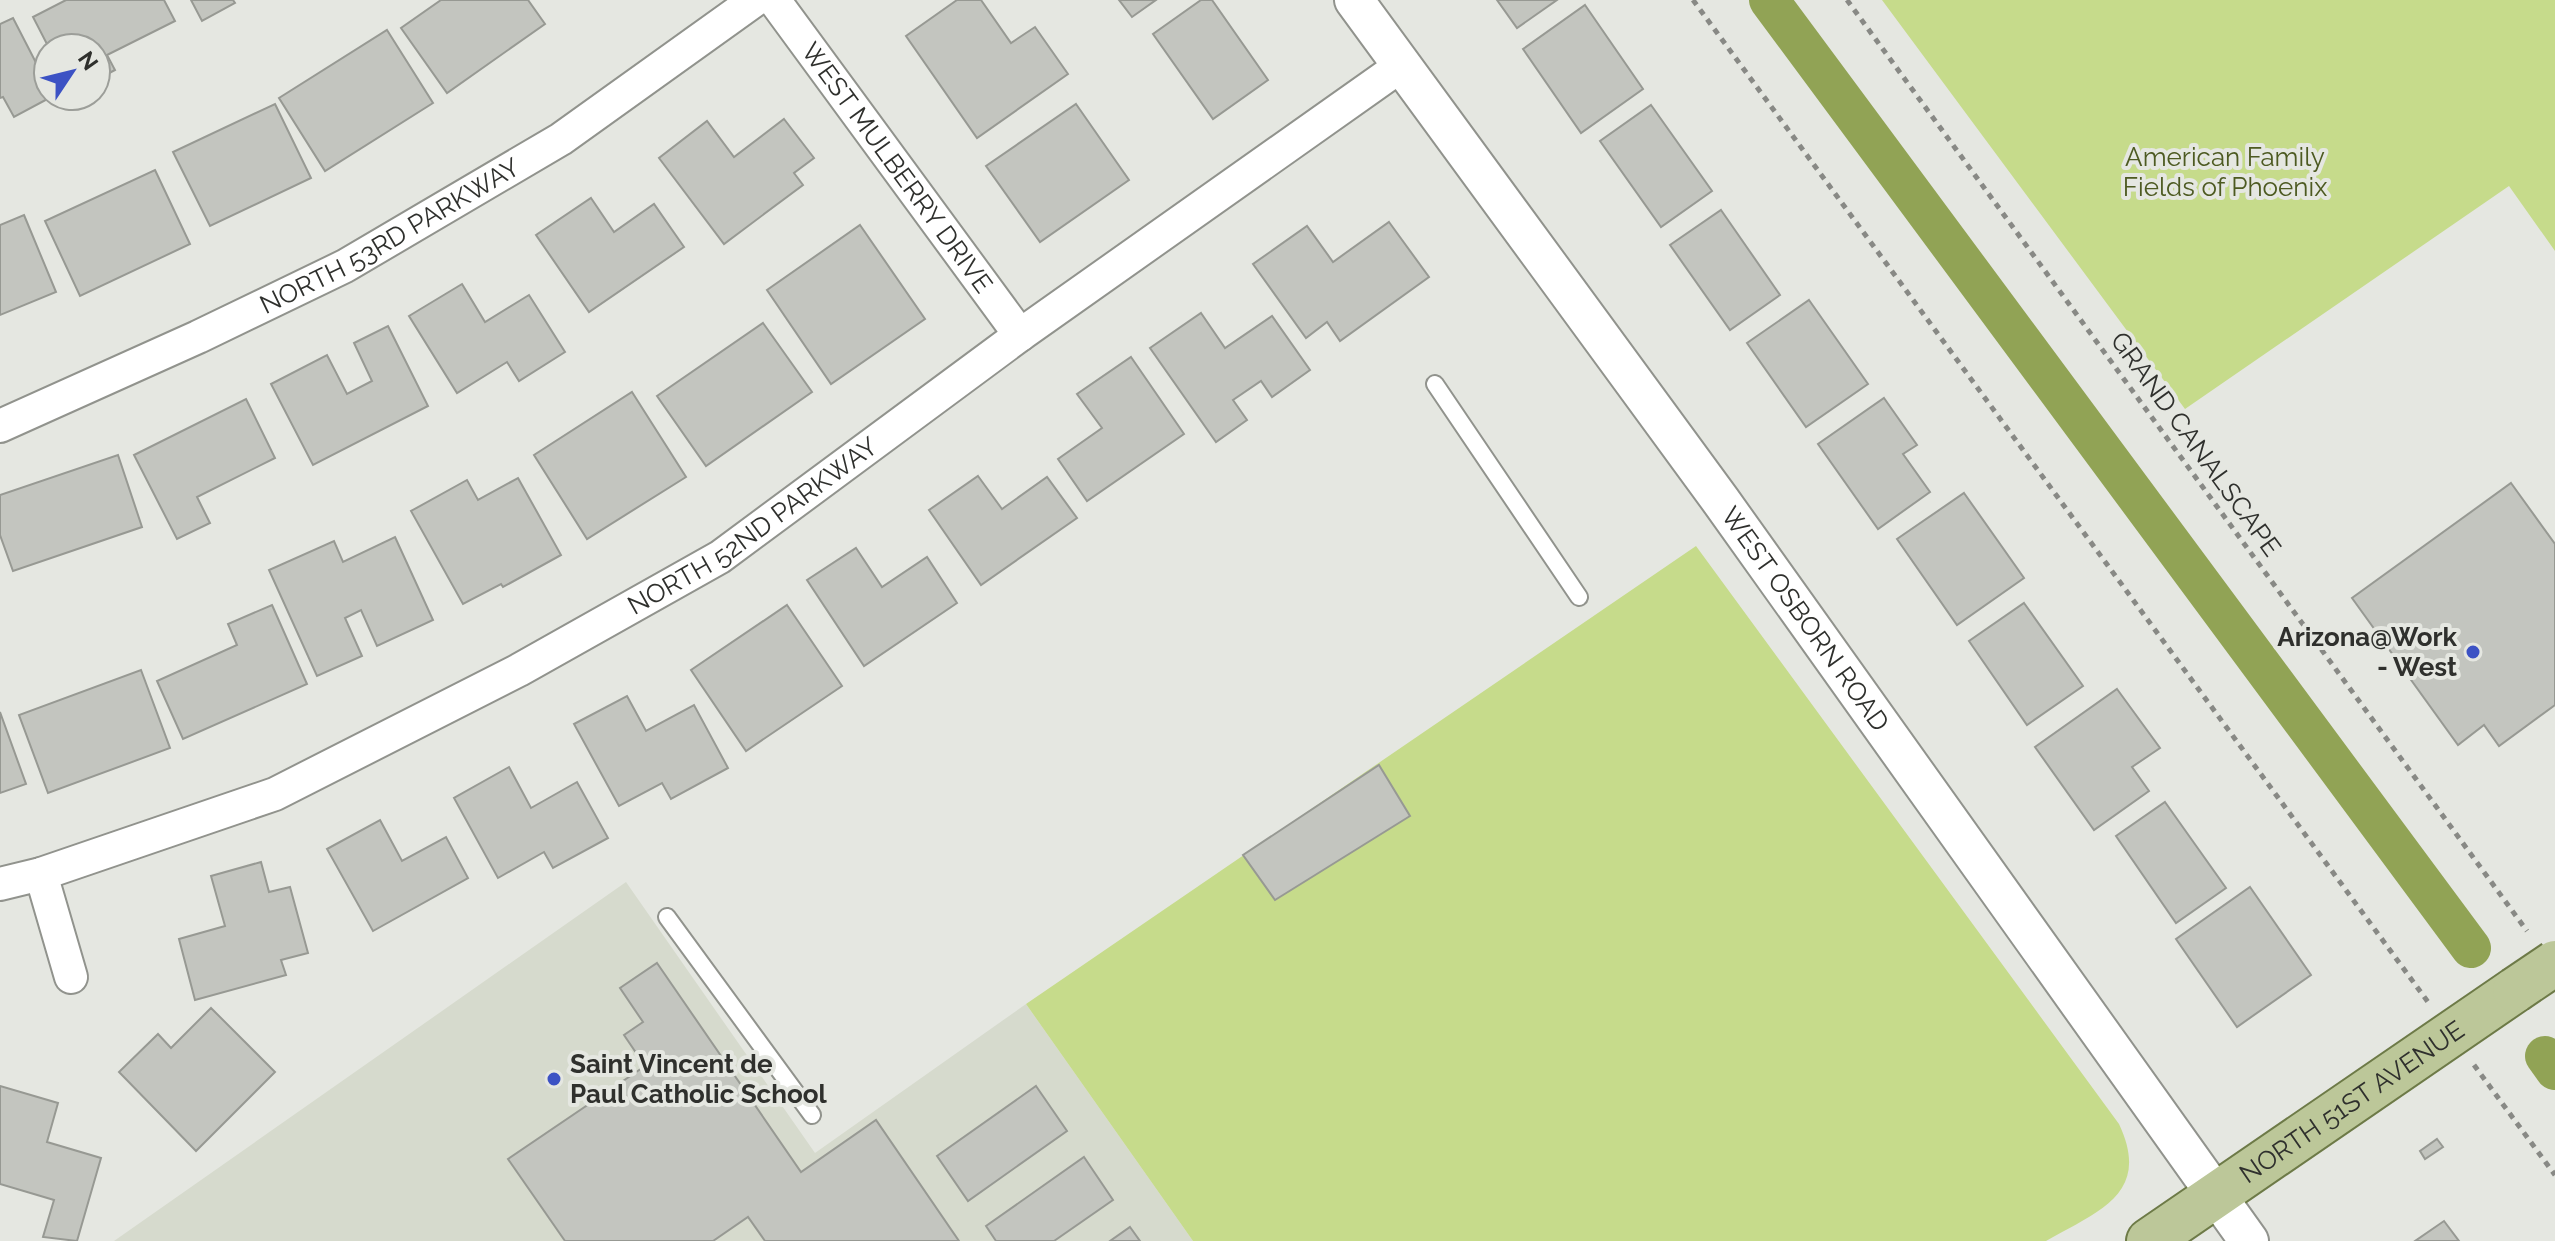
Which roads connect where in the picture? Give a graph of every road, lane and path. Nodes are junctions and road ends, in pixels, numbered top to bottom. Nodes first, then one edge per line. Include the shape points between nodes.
1 (755, 0) edge
2 (774, 0) edge
3 (1354, 0) edge
4 (1693, 0) edge
5 (1847, 0) edge
6 (1402, 65) junction
7 (1020, 335) junction
8 (1435, 384) dead end
9 (0, 426) edge
10 (1579, 597) dead end
11 (41, 874) junction
12 (0, 884) edge
13 (2514, 912) dead end
14 (667, 917) dead end
15 (2555, 963) edge
16 (71, 977) dead end
17 (2419, 990) dead end
18 (2492, 1089) dead end
19 (812, 1115) dead end
20 (2555, 1175) edge
21 (2217, 1194) junction
22 (2149, 1241) edge
23 (2249, 1241) edge

1 - 9 street, NORTH 53RD PARKWAY via 561,139 345,266
2 - 7 street, WEST MULBERRY DRIVE
3 - 6 street, WEST OSBORN ROAD
4 - 17 path
5 - 13 path, GRAND CANALSCAPE
6 - 7 street, NORTH 52ND PARKWAY
6 - 21 street, WEST OSBORN ROAD
7 - 11 street, NORTH 52ND PARKWAY via 720,557 519,670 275,794
8 - 10 lane
11 - 12 street, NORTH 52ND PARKWAY
11 - 16 street
14 - 19 lane
15 - 21 main road, NORTH 51ST AVENUE, bridge
18 - 20 path
21 - 22 main road, NORTH 51ST AVENUE
21 - 23 street, WEST OSBORN ROAD

